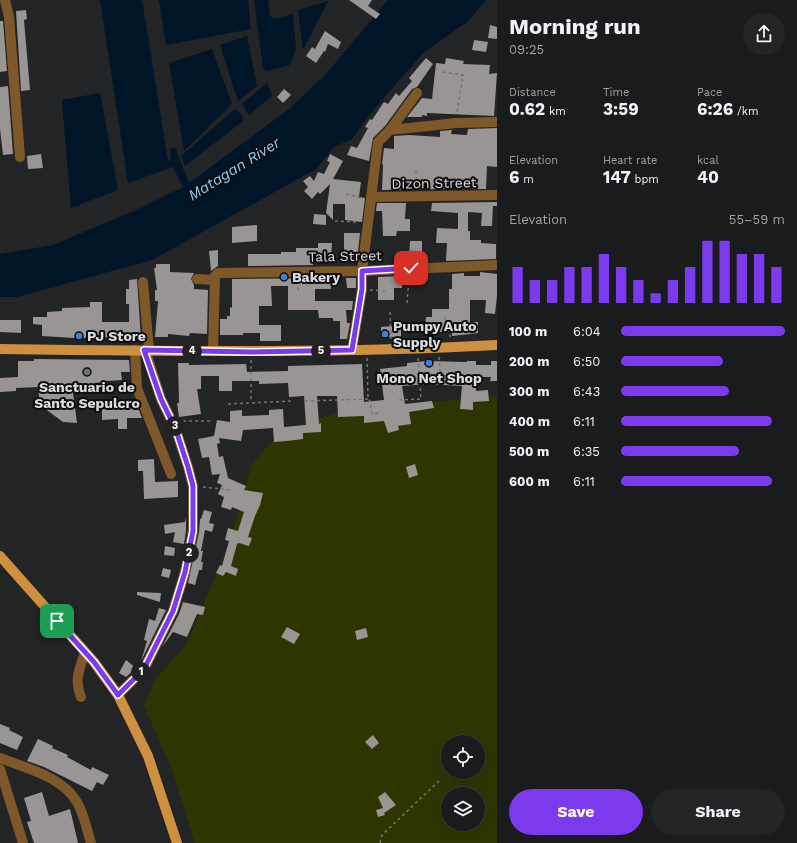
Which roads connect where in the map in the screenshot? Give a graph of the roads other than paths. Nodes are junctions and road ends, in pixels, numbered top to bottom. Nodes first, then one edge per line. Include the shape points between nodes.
1 (5, 0) edge
2 (5, 17) edge
3 (417, 93) dead end
4 (497, 122) edge
5 (390, 130) junction
6 (20, 157) dead end
7 (369, 195) junction
8 (497, 195) edge
9 (497, 265) edge
10 (362, 271) junction
11 (216, 276) junction
12 (197, 280) dead end
13 (143, 282) dead end
14 (497, 344) edge
15 (0, 349) edge
16 (143, 350) junction
17 (352, 350) junction
18 (212, 351) junction
19 (171, 474) dead end
20 (0, 556) edge
21 (85, 653) junction
22 (118, 695) junction
23 (81, 697) dead end
24 (0, 758) edge
25 (0, 769) edge
26 (23, 843) edge
27 (91, 843) edge
28 (177, 843) edge

1 - 2 street
2 - 6 street
3 - 5 street
4 - 5 street via 456,123
5 - 7 street via 376,146
7 - 8 street, Dizon Street via 417,198
7 - 10 street
9 - 10 street, Tala Street
10 - 11 street, Tala Street via 298,270
10 - 17 street via 362,289
11 - 12 street, Tala Street
11 - 18 street
13 - 16 street
14 - 17 main road
15 - 16 main road
16 - 18 main road
16 - 19 street via 137,388
16 - 22 street via 161,399 173,421 193,486 193,531 185,572 173,611 144,669
17 - 18 main road
20 - 21 main road
21 - 22 main road
21 - 23 street via 77,678
22 - 28 main road via 148,756
24 - 27 street via 48,777 64,787 77,802
25 - 26 street

